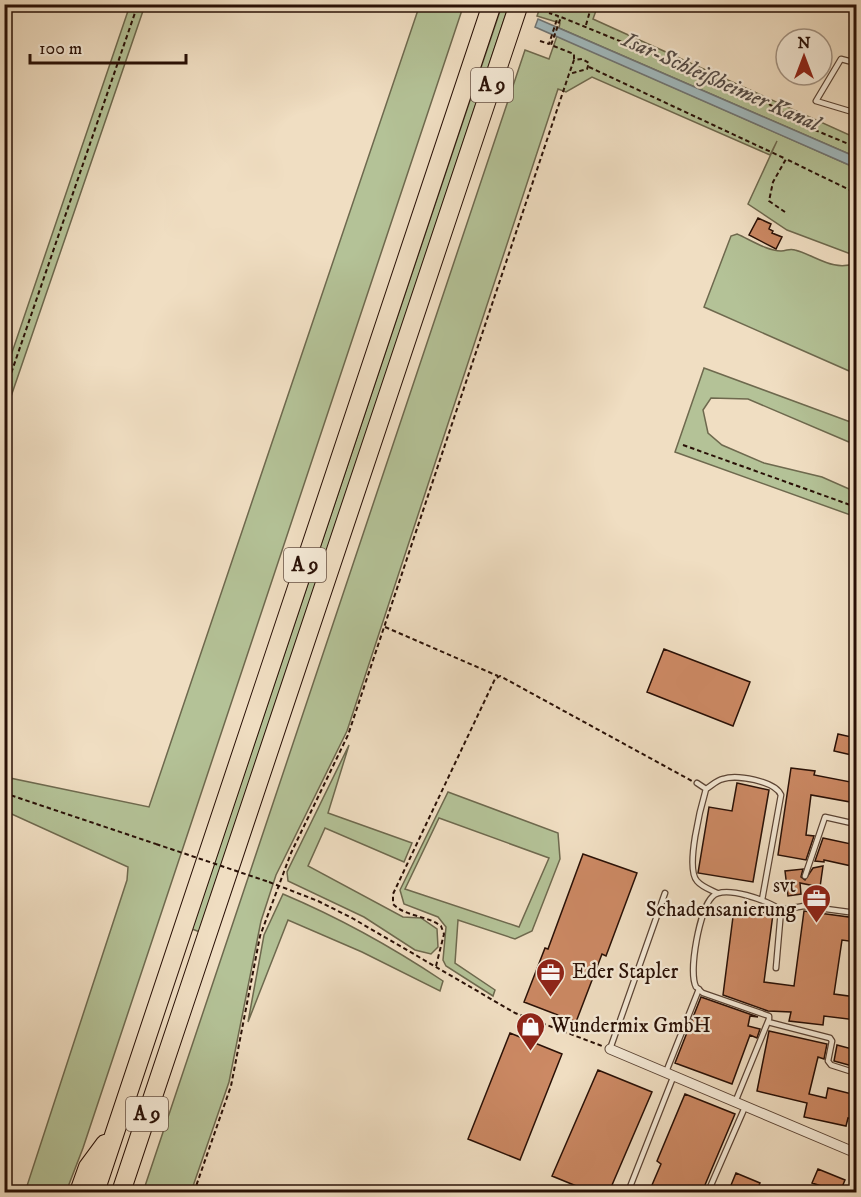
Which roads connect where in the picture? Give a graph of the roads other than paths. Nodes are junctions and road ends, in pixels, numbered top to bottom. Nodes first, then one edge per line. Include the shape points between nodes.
1 (492, 4) edge
2 (519, 4) edge
3 (856, 63) edge
4 (856, 113) edge
5 (697, 783) road end
6 (706, 789) junction
7 (856, 824) edge
8 (805, 876) dead end
9 (664, 892) dead end
10 (717, 893) junction
11 (762, 900) junction
12 (781, 910) junction
13 (856, 913) edge
14 (856, 953) edge
15 (776, 968) dead end
16 (856, 988) edge
17 (699, 989) junction
18 (768, 1022) junction
19 (610, 1049) joint
20 (856, 1073) edge
21 (670, 1074) junction
22 (736, 1100) junction
23 (746, 1104) junction
24 (118, 1125) junction
25 (856, 1153) edge
26 (79, 1192) edge
27 (94, 1192) edge
28 (122, 1192) edge
29 (628, 1192) edge
30 (708, 1192) edge

1 - 24 highway, A 9
2 - 28 highway, A 9
3 - 4 lane via 841,59 816,101
5 - 6 lane
6 - 10 lane via 691,869 696,880
6 - 11 lane via 723,778 772,784 779,789
7 - 8 lane via 825,817
9 - 19 lane
10 - 11 lane
10 - 17 lane via 702,912 694,962
11 - 12 lane
12 - 13 lane via 804,906
12 - 15 lane
14 - 16 lane
17 - 18 lane via 769,1016
17 - 21 lane
18 - 20 lane via 830,1038 828,1061
18 - 22 lane
19 - 21 street
21 - 22 street
21 - 29 lane
22 - 23 street
23 - 25 street
23 - 30 lane
24 - 26 highway via 88,1167
24 - 27 highway, A 9

